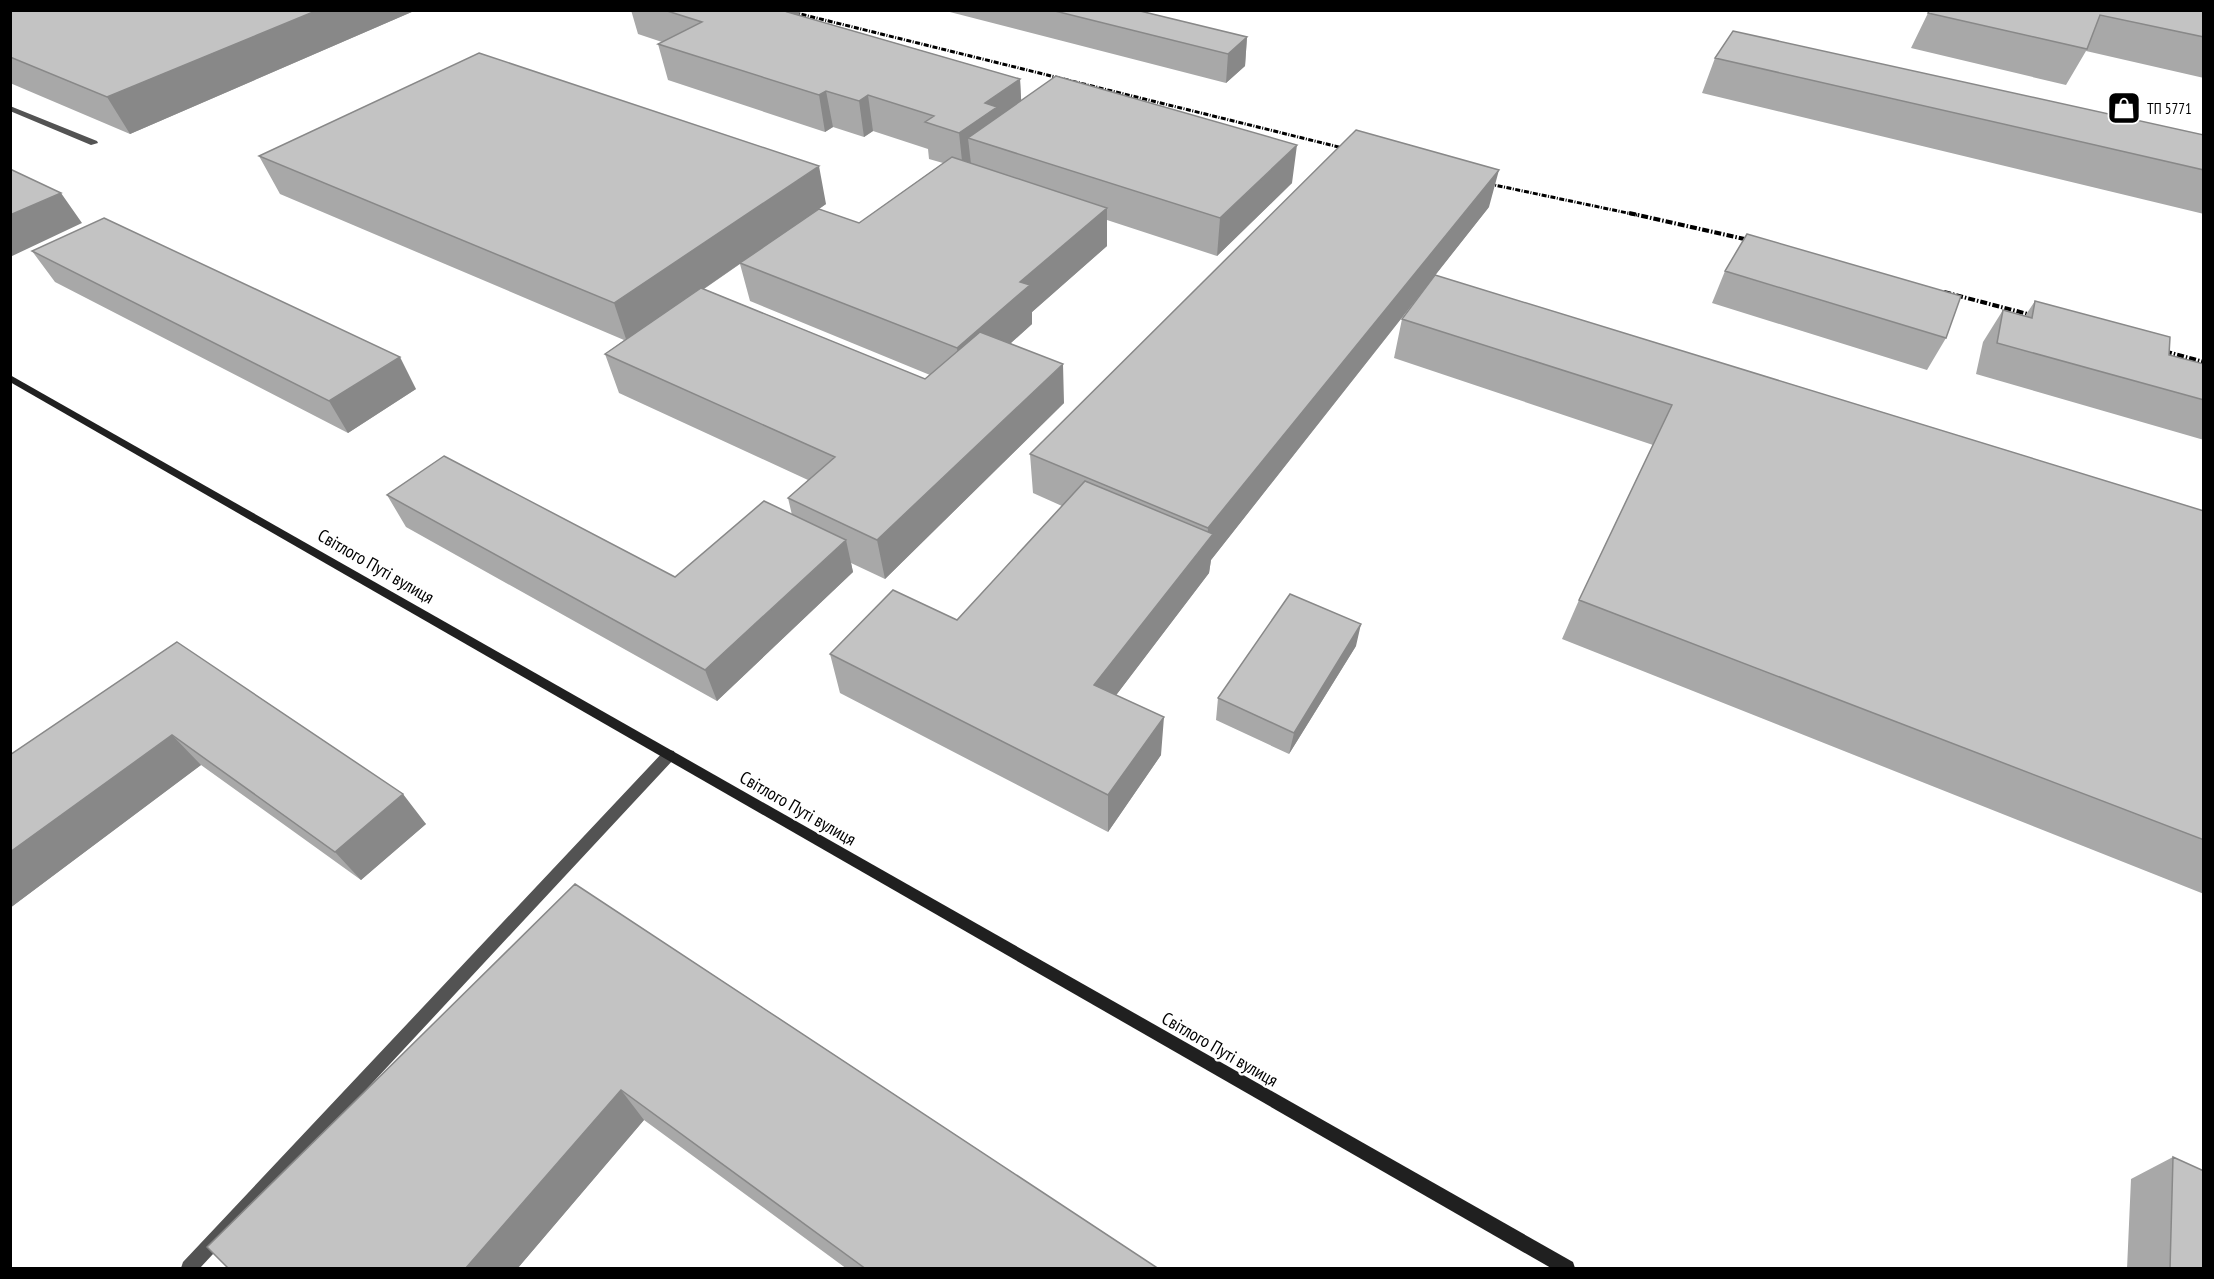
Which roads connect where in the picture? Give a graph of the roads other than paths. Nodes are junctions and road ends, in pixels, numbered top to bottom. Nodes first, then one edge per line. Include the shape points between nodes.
1 (10, 108) edge
2 (94, 144) dead end
3 (10, 378) edge
4 (669, 755) junction
5 (189, 1269) edge
6 (1567, 1269) edge

1 - 2 lane
3 - 4 main road, Світлого Путі вулиця
4 - 5 lane
4 - 6 main road, Світлого Путі вулиця

